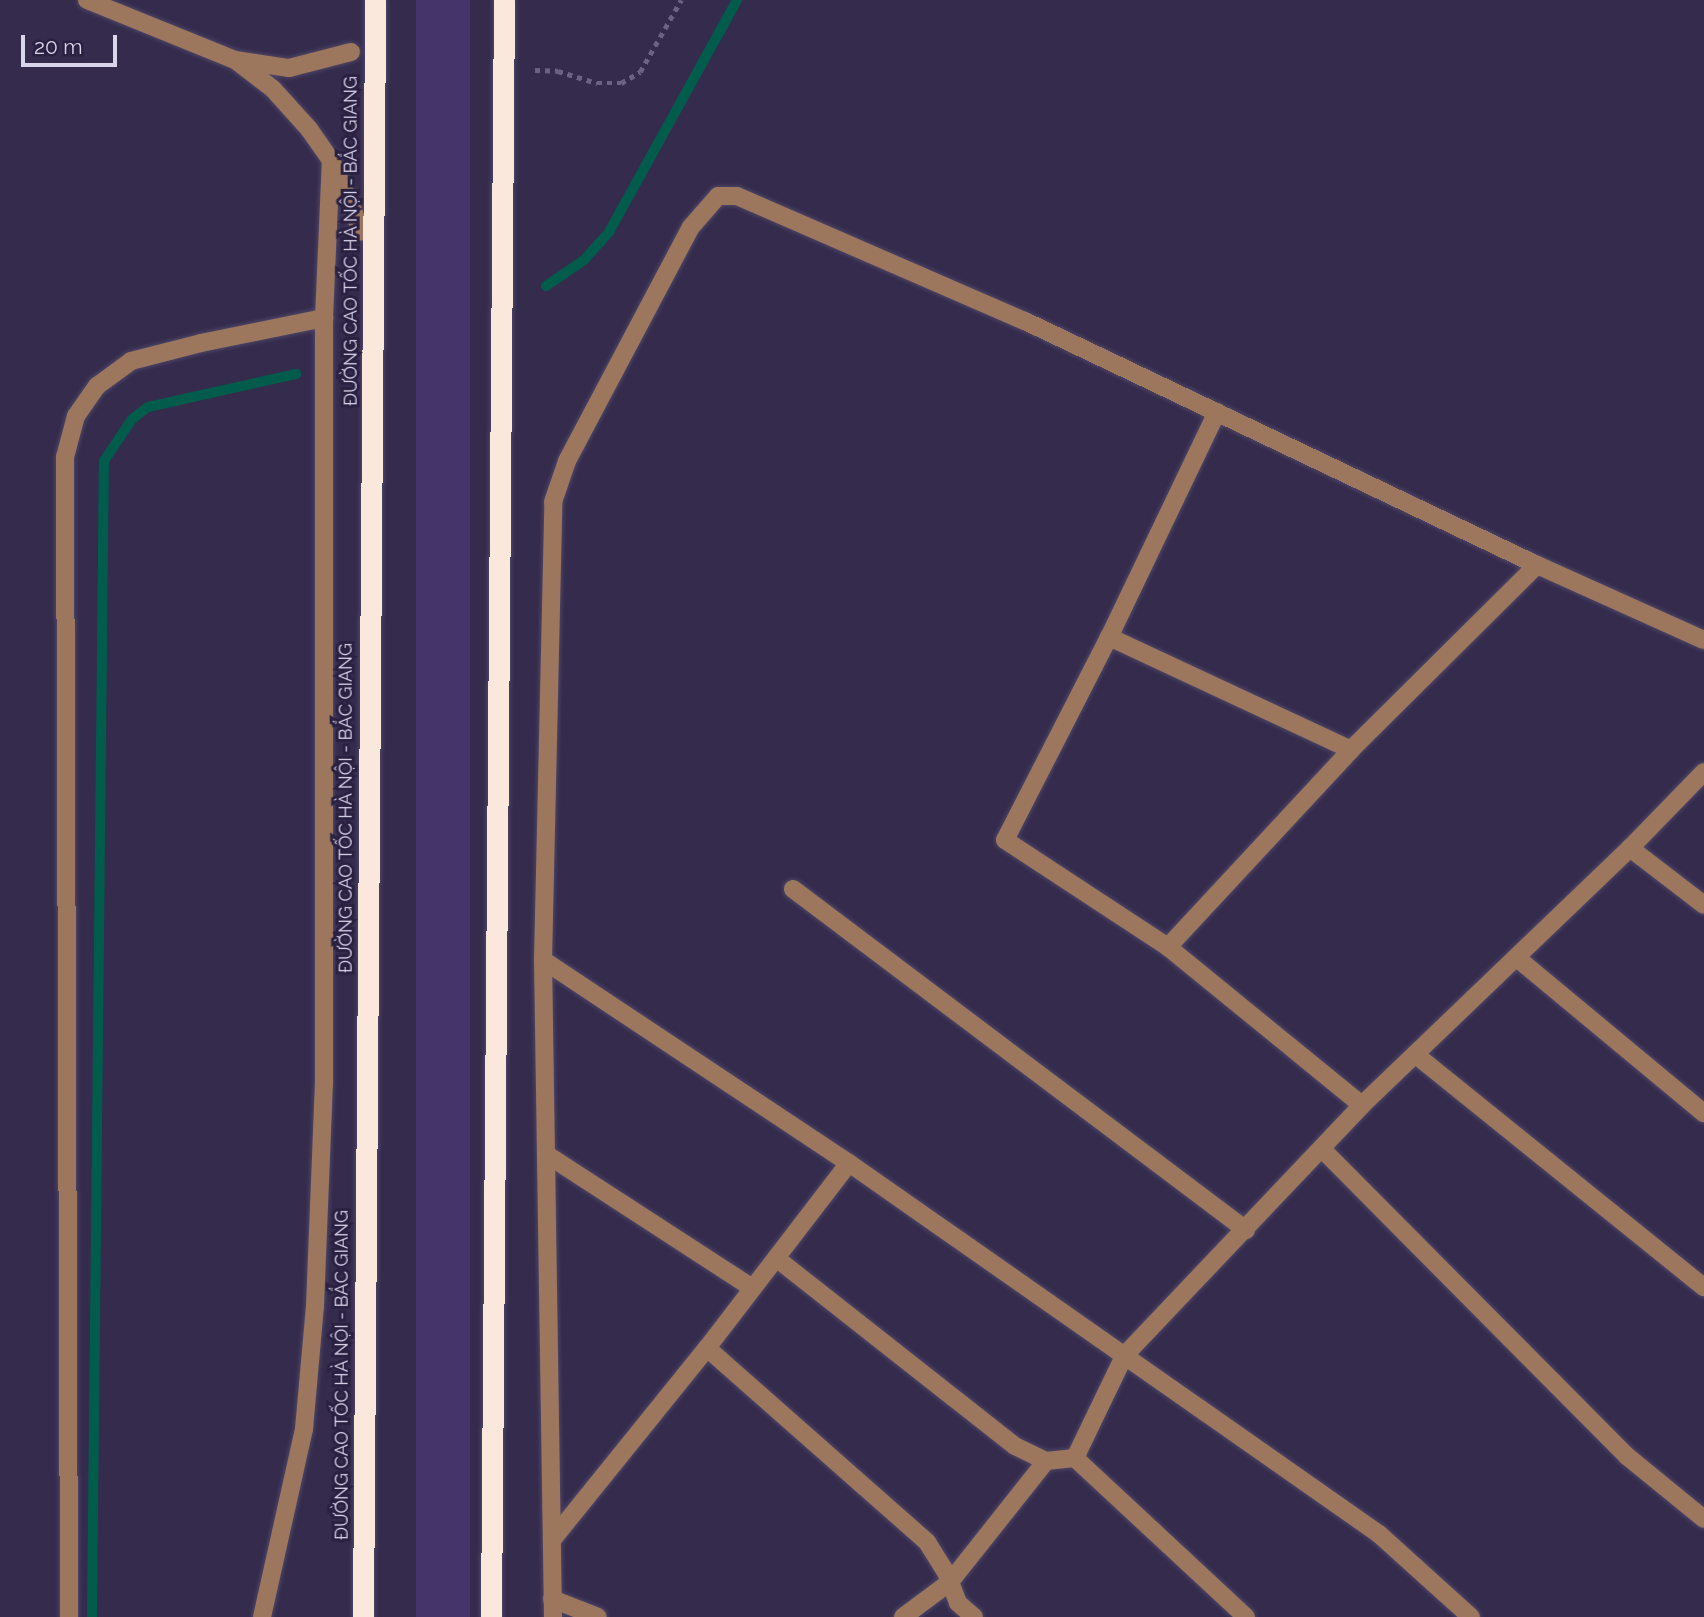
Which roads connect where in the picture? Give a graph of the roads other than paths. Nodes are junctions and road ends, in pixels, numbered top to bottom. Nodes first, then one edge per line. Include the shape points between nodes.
1 (87, 0) edge
2 (375, 0) edge
3 (503, 0) edge
4 (351, 52) dead end
5 (235, 60) junction
6 (331, 160) junction
7 (362, 232) dead end
8 (324, 318) junction
9 (1217, 412) junction
10 (1538, 565) junction
11 (1109, 638) junction
12 (1704, 640) edge
13 (1351, 750) junction
14 (1704, 772) edge
15 (1630, 848) junction
16 (793, 890) dead end
17 (1704, 905) edge
18 (1168, 947) junction
19 (1517, 958) junction
20 (543, 960) junction
21 (1416, 1055) junction
22 (1362, 1105) junction
23 (1704, 1113) edge
24 (1324, 1150) junction
25 (546, 1154) junction
26 (849, 1163) junction
27 (1246, 1230) junction
28 (776, 1258) junction
29 (751, 1287) junction
30 (1704, 1287) edge
31 (707, 1348) junction
32 (1124, 1356) junction
33 (1075, 1458) junction
34 (1046, 1461) junction
35 (1704, 1519) edge
36 (552, 1540) junction
37 (950, 1581) junction
38 (553, 1608) edge
39 (69, 1617) edge
40 (262, 1617) edge
41 (363, 1617) edge
42 (491, 1617) edge
43 (598, 1617) edge
44 (903, 1617) edge
45 (974, 1617) edge
46 (1246, 1617) edge
47 (1471, 1617) edge

1 - 5 street
2 - 41 highway, ĐƯỜNG CAO TỐC HÀ NỘI - BẮC GIANG
3 - 42 highway
4 - 5 street via 289,68
5 - 6 street via 273,89
6 - 7 street
6 - 8 street
8 - 39 street via 131,361 97,386 76,416 65,457
8 - 40 street via 324,1084 315,1306 304,1429
9 - 10 street
9 - 11 street
9 - 20 street via 1025,321 737,196 718,196 708,204 691,227 566,461 553,502
10 - 12 street
10 - 13 street
11 - 13 street
11 - 18 street via 1005,840
13 - 18 street
14 - 15 street
15 - 17 street
15 - 19 street
16 - 27 street
18 - 22 street
19 - 21 street
19 - 23 street
20 - 25 street
20 - 26 street
21 - 22 street
21 - 30 street
22 - 24 street
24 - 27 street
24 - 35 street via 1628,1457
25 - 29 street
25 - 36 street
26 - 28 street
26 - 32 street
27 - 32 street
28 - 29 street
28 - 34 street via 1015,1446
29 - 31 street
31 - 36 street
31 - 37 street via 926,1542
32 - 33 street
32 - 47 street via 1379,1534
33 - 34 street
33 - 46 street
34 - 37 street
36 - 38 street
37 - 44 street
37 - 45 street via 958,1604
38 - 43 street

